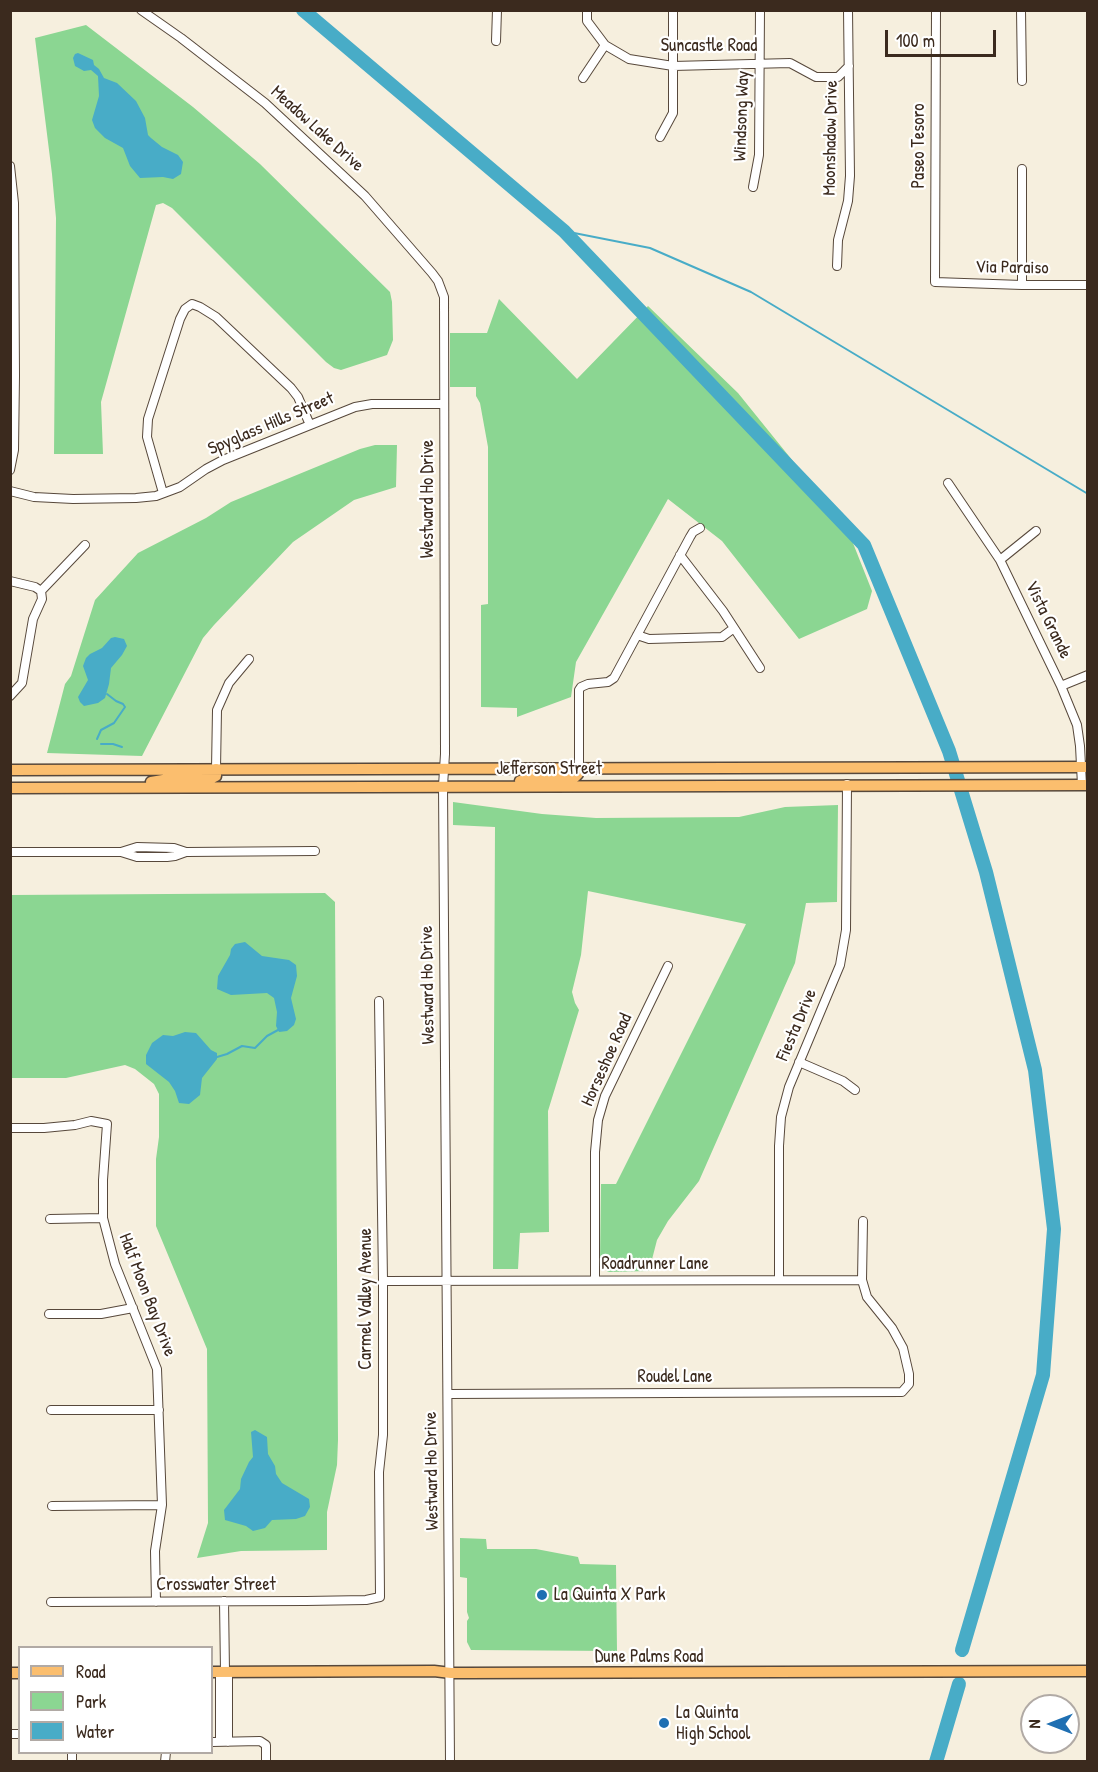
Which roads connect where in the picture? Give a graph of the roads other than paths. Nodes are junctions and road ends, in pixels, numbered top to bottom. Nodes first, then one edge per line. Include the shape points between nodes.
1 (141, 10) edge
2 (497, 10) edge
3 (587, 10) edge
4 (674, 10) edge
5 (760, 10) edge
6 (848, 10) edge
7 (936, 10) edge
8 (1022, 10) edge
9 (496, 41) dead end
10 (605, 45) junction
11 (760, 63) junction
12 (673, 66) junction
13 (849, 66) junction
14 (583, 78) dead end
15 (1022, 81) dead end
16 (660, 137) dead end
17 (10, 166) edge
18 (1022, 169) dead end
19 (753, 187) dead end
20 (837, 266) dead end
21 (935, 282) joint
22 (1022, 285) junction
23 (1088, 285) edge
24 (444, 297) joint
25 (444, 404) junction
26 (310, 425) junction
27 (10, 470) edge
28 (948, 483) dead end
29 (10, 491) edge
30 (163, 493) junction
31 (700, 528) dead end
32 (1036, 531) dead end
33 (85, 545) dead end
34 (680, 555) junction
35 (1000, 560) junction
36 (10, 581) edge
37 (41, 591) junction
38 (734, 628) junction
39 (637, 635) junction
40 (249, 659) dead end
41 (760, 668) dead end
42 (1088, 675) edge
43 (1061, 686) junction
44 (10, 696) edge
45 (1084, 767) edge
46 (444, 768) junction
47 (579, 768) junction
48 (216, 769) junction
49 (10, 770) edge
50 (847, 784) junction
51 (502, 785) junction
52 (1085, 785) edge
53 (443, 786) junction
54 (121, 787) junction
55 (10, 788) edge
56 (315, 851) dead end
57 (10, 852) edge
58 (668, 966) dead end
59 (379, 1001) dead end
60 (799, 1062) junction
61 (855, 1090) dead end
62 (10, 1128) edge
63 (103, 1218) junction
64 (50, 1219) dead end
65 (863, 1221) dead end
66 (447, 1280) junction
67 (595, 1280) junction
68 (779, 1280) junction
69 (862, 1280) junction
70 (383, 1281) junction
71 (133, 1308) junction
72 (49, 1314) dead end
73 (448, 1394) junction
74 (51, 1410) dead end
75 (159, 1410) junction
76 (162, 1505) junction
77 (52, 1506) dead end
78 (380, 1597) joint
79 (224, 1601) junction
80 (51, 1602) dead end
81 (156, 1602) junction
82 (1088, 1671) edge
83 (221, 1672) edge
84 (451, 1674) junction
85 (220, 1742) edge
86 (266, 1761) edge
87 (450, 1761) edge

1 - 24 street, Meadow Lake Drive via 265,103 365,195 432,273
2 - 9 street
3 - 10 street, Suncastle Road via 587,21
4 - 12 street
5 - 11 street, Windsong Way
6 - 13 street, Moonshadow Drive
7 - 21 street, Paseo Tesoro
8 - 15 street
10 - 12 street, Suncastle Road via 629,59
10 - 14 street
11 - 12 street, Suncastle Road
11 - 13 street, Suncastle Road via 790,63 816,77 838,77
11 - 19 street, Windsong Way via 759,155
12 - 16 street via 673,113
13 - 20 street, Moonshadow Drive via 850,176
17 - 27 street via 14,203 15,397
18 - 22 street
21 - 22 street, Via Paraiso
22 - 23 street, Via Paraiso
24 - 25 street, Westward Ho Drive
25 - 26 street, Spyglass Hills Street via 372,404
25 - 46 street, Westward Ho Drive
26 - 30 street, Spyglass Hills Street via 223,460
26 - 30 street via 291,388 216,317 192,304 180,319 148,419 147,437
28 - 35 street, Vista Grande
29 - 30 street, Spyglass Hills Street via 73,499 136,498
31 - 34 street via 693,532
32 - 35 street
33 - 37 street
34 - 38 street
34 - 39 street
35 - 43 street, Vista Grande
36 - 37 street
37 - 44 street via 22,682
38 - 39 street via 722,637 649,639
38 - 41 street
39 - 47 street via 614,678 579,690
40 - 48 street via 229,683 217,710
42 - 43 street
43 - 45 street, Vista Grande via 1077,724
45 - 47 main road, Jefferson Street
45 - 52 street, Vista Grande
46 - 47 main road, Jefferson Street
46 - 48 main road, Jefferson Street
46 - 53 street, Westward Ho Drive
47 - 51 main road via 575,777 535,777
48 - 49 main road, Jefferson Street
48 - 54 main road via 212,778 169,779
50 - 51 main road, Jefferson Street
50 - 52 main road, Jefferson Street
50 - 60 street, Fiesta Drive via 846,930 840,965
51 - 53 main road, Jefferson Street
53 - 54 main road, Jefferson Street
53 - 66 street, Westward Ho Drive
54 - 55 main road, Jefferson Street
56 - 57 street via 186,852 137,847 121,852
58 - 67 street, Horseshoe Road via 605,1096 598,1120
59 - 70 street, Carmel Valley Avenue
60 - 61 street
60 - 68 street, Fiesta Drive via 781,1117 778,1146
62 - 63 street, Half Moon Bay Drive via 91,1121 107,1124
63 - 64 street
63 - 71 street, Half Moon Bay Drive via 115,1264
65 - 69 street
66 - 67 street, Roadrunner Lane
66 - 70 street, Roadrunner Lane
66 - 73 street, Westward Ho Drive
67 - 68 street, Roadrunner Lane
68 - 69 street, Roadrunner Lane
69 - 73 street, Roudel Lane via 867,1297 903,1348 909,1384 902,1392
70 - 78 street, Carmel Valley Avenue
71 - 72 street via 101,1314
71 - 75 street, Half Moon Bay Drive via 158,1369
73 - 84 street, Westward Ho Drive
74 - 75 street
75 - 76 street, Half Moon Bay Drive
76 - 77 street
76 - 81 street, Half Moon Bay Drive via 155,1551
78 - 79 street, Crosswater Street
79 - 81 street, Crosswater Street
79 - 83 street
80 - 81 street, Crosswater Street
82 - 84 main road, Dune Palms Road
83 - 84 main road, Dune Palms Road
83 - 85 street
84 - 87 street, Westward Ho Drive
85 - 86 street via 264,1743

